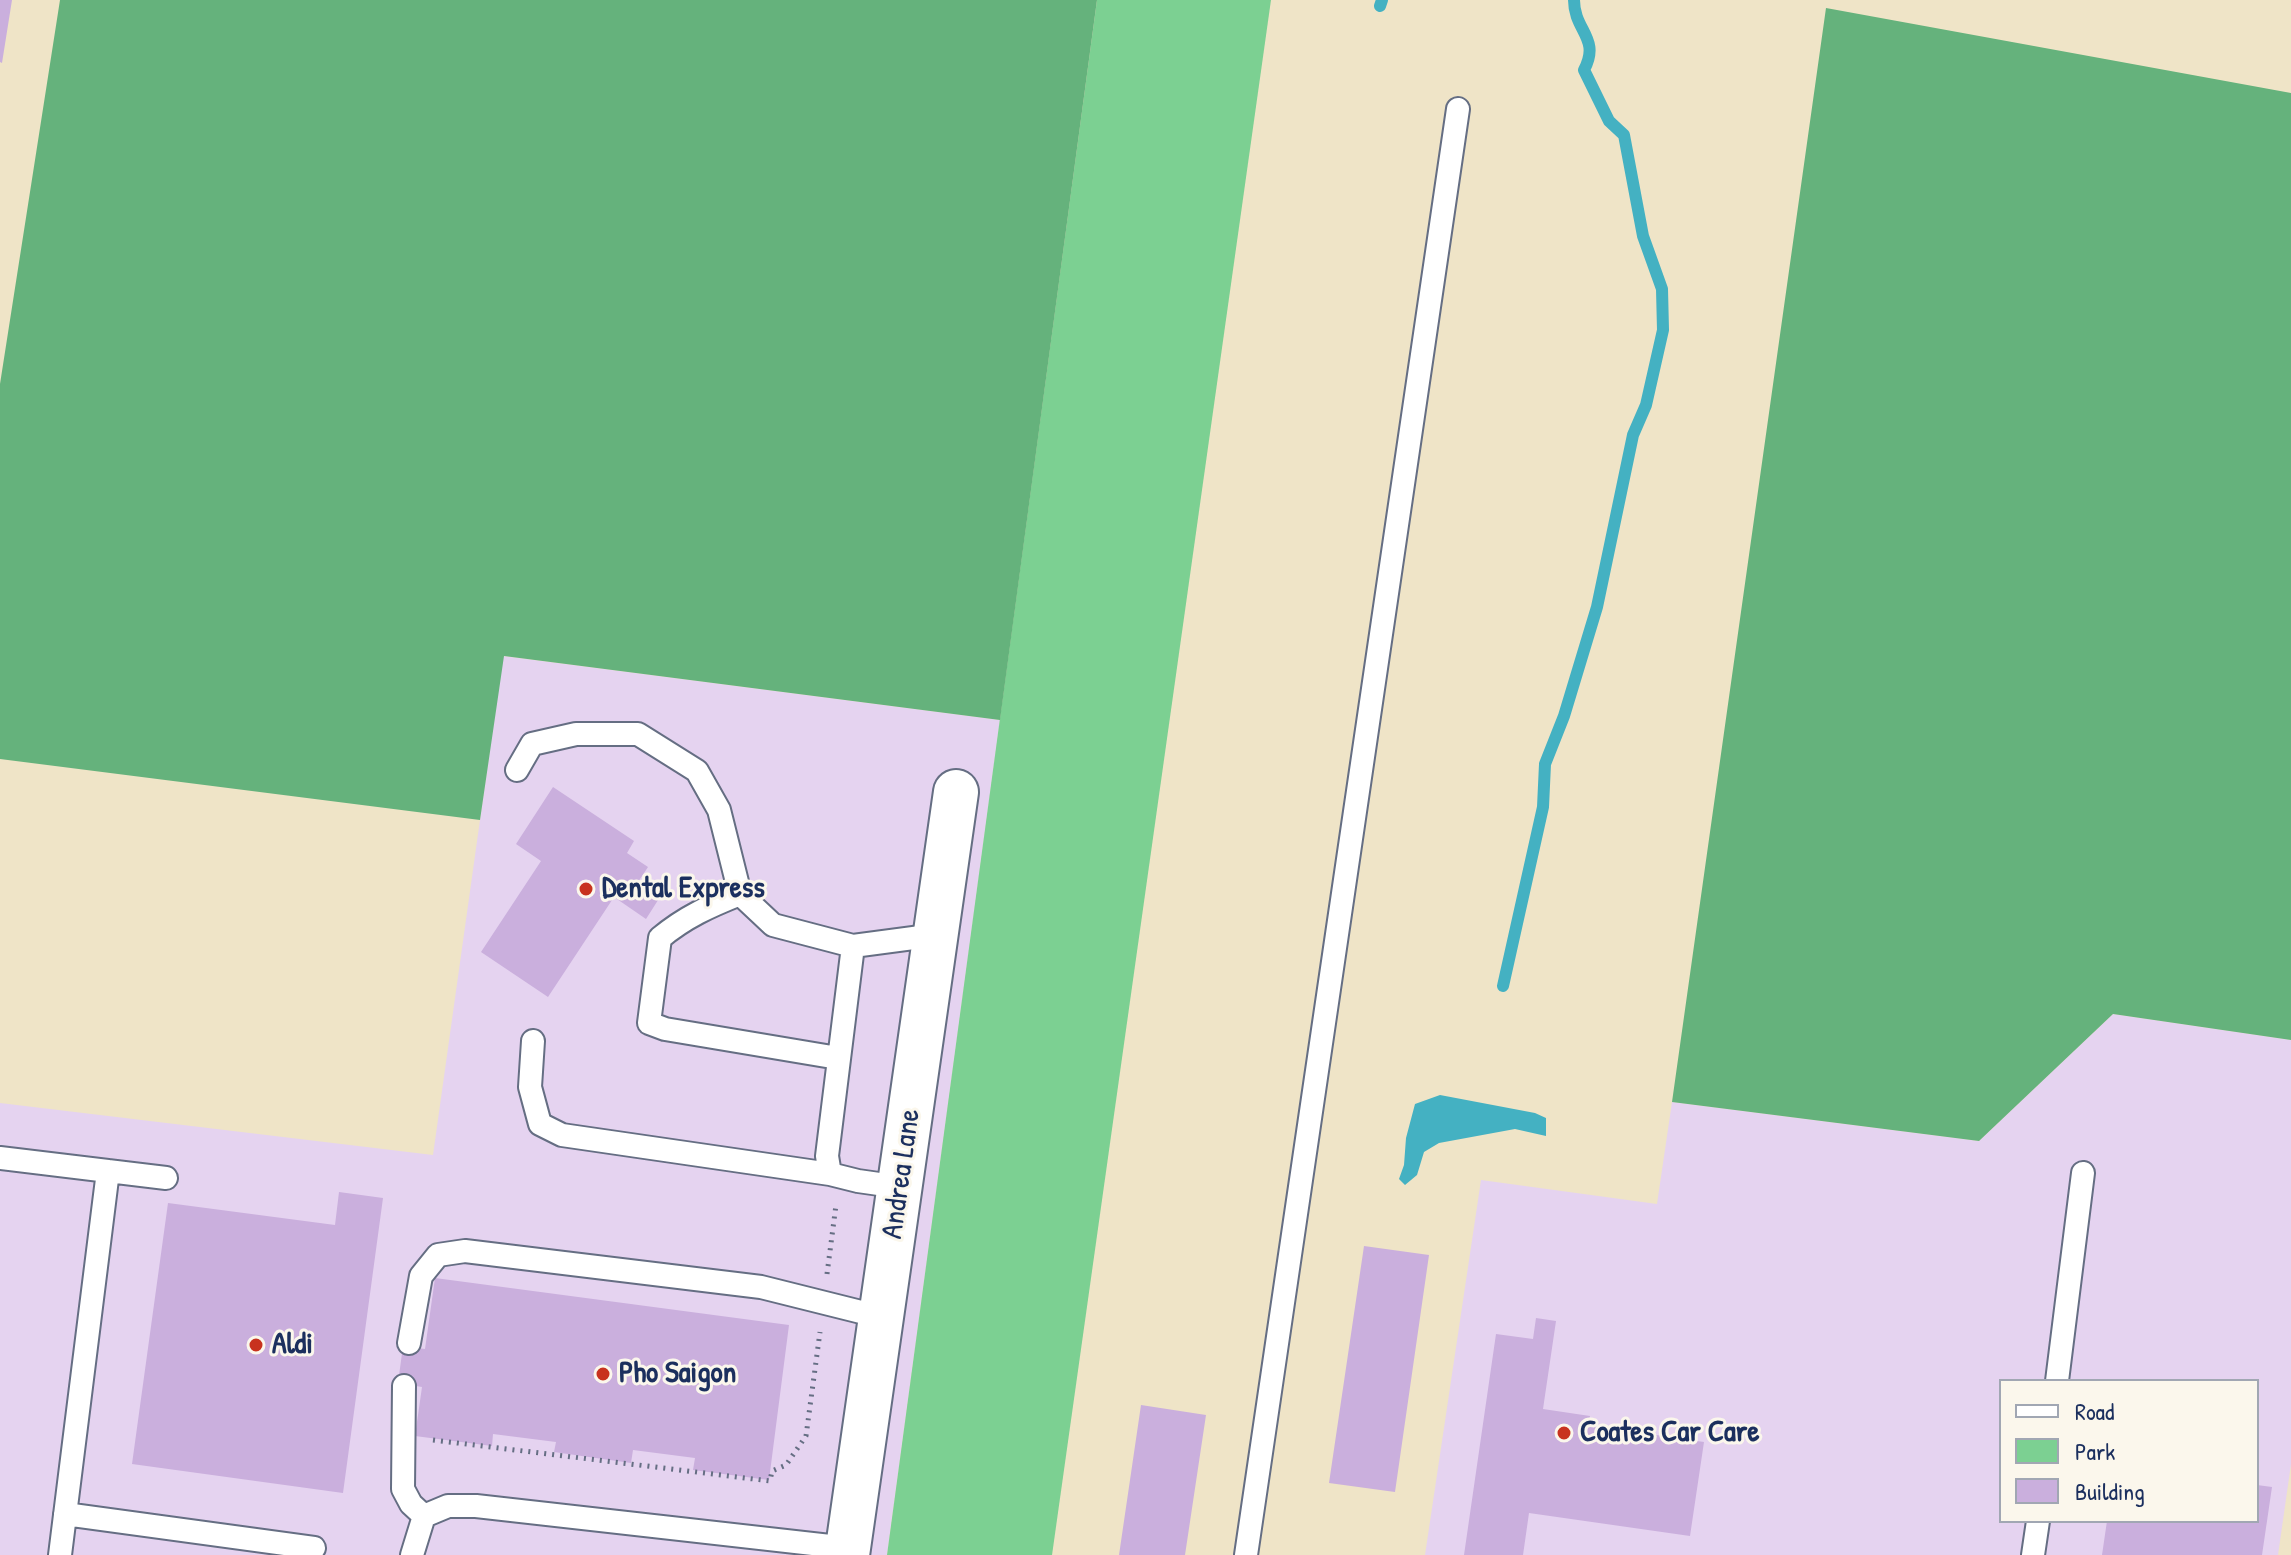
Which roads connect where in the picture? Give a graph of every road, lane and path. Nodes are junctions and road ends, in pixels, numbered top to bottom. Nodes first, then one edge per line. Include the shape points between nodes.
1 (1458, 109) dead end
2 (517, 770) dead end
3 (956, 792) dead end
4 (740, 894) junction
5 (936, 935) junction
6 (853, 946) junction
7 (533, 1041) dead end
8 (838, 1058) junction
9 (0, 1158) edge
10 (108, 1171) junction
11 (2083, 1173) dead end
12 (835, 1175) junction
13 (166, 1178) dead end
14 (900, 1187) junction
15 (824, 1302) junction
16 (881, 1317) junction
17 (409, 1343) dead end
18 (2057, 1379) edge
19 (404, 1386) dead end
20 (404, 1437) junction
21 (65, 1514) junction
22 (424, 1516) junction
23 (2038, 1523) edge
24 (314, 1548) dead end
25 (847, 1552) edge
26 (60, 1555) edge
27 (412, 1555) edge
28 (1246, 1555) edge
29 (2033, 1555) edge

1 - 28 lane
2 - 4 lane via 532,744 576,734 638,734 697,771 719,810
3 - 5 street, Andrea Lane
4 - 6 lane via 773,925
4 - 8 lane via 699,910 660,938 649,1023
5 - 6 lane
5 - 14 street, Andrea Lane
6 - 8 lane
7 - 12 lane via 530,1087 540,1124 562,1135
8 - 12 lane via 827,1156
9 - 10 lane
10 - 13 lane
10 - 21 lane
11 - 18 lane
12 - 14 lane
12 - 15 path
14 - 16 street, Andrea Lane
15 - 16 lane
15 - 17 lane via 761,1287 465,1251 438,1255 421,1276
15 - 20 path via 806,1436 786,1465 772,1471 770,1481
16 - 25 street, Andrea Lane
19 - 20 lane
20 - 22 lane via 403,1489
21 - 24 lane
21 - 26 lane
22 - 25 lane via 448,1506 476,1506
22 - 27 lane
23 - 29 lane

